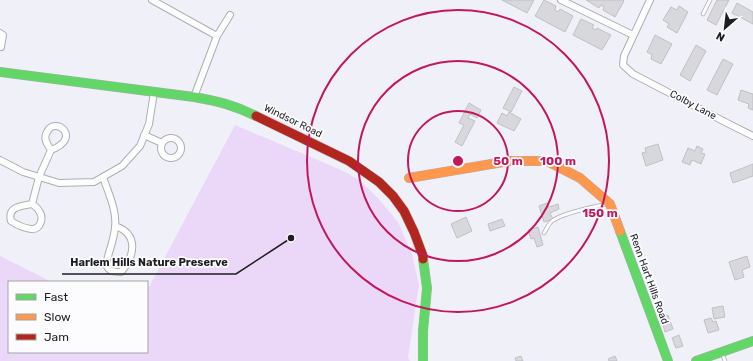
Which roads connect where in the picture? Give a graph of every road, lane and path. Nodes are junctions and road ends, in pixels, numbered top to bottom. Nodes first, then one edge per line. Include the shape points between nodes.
1 (152, 0) edge
2 (561, 0) edge
3 (650, 0) edge
4 (710, 0) edge
5 (703, 14) dead end
6 (230, 15) dead end
7 (0, 33) edge
8 (633, 35) junction
9 (217, 36) junction
10 (0, 46) edge
11 (0, 72) edge
12 (154, 92) junction
13 (194, 97) junction
14 (144, 135) junction
15 (753, 136) edge
16 (162, 143) dead end
17 (51, 150) dead end
18 (0, 160) edge
19 (103, 176) junction
20 (39, 177) junction
21 (409, 178) dead end
22 (32, 204) junction
23 (610, 204) junction
24 (115, 226) junction
25 (544, 233) dead end
26 (753, 341) edge
27 (723, 357) edge
28 (423, 361) edge
29 (668, 361) edge
30 (696, 361) edge

1 - 9 street
2 - 8 street
3 - 8 street
4 - 5 lane
6 - 9 street
7 - 10 street via 4,35 2,47
8 - 15 street, Colby Lane via 623,65 633,74
9 - 13 street
11 - 12 street, Windsor Road
12 - 13 street, Windsor Road
12 - 14 street via 149,124
13 - 28 street, Windsor Road via 242,109 349,161 379,182 393,196 404,211 423,256 427,288
14 - 16 street
14 - 19 street via 140,146 122,166
17 - 20 street
18 - 20 street
19 - 20 street via 94,182 59,183
19 - 24 street via 116,214
20 - 22 street
21 - 23 street via 509,161 547,161 580,178
22 - 22 street via 16,207 10,216 11,221 32,229 40,226 40,212
23 - 25 lane via 562,216 552,222
23 - 29 street, Renn Hart Hills Road
24 - 24 street via 106,265 109,270 121,272 127,265 132,242 125,231
26 - 27 street
27 - 30 street

